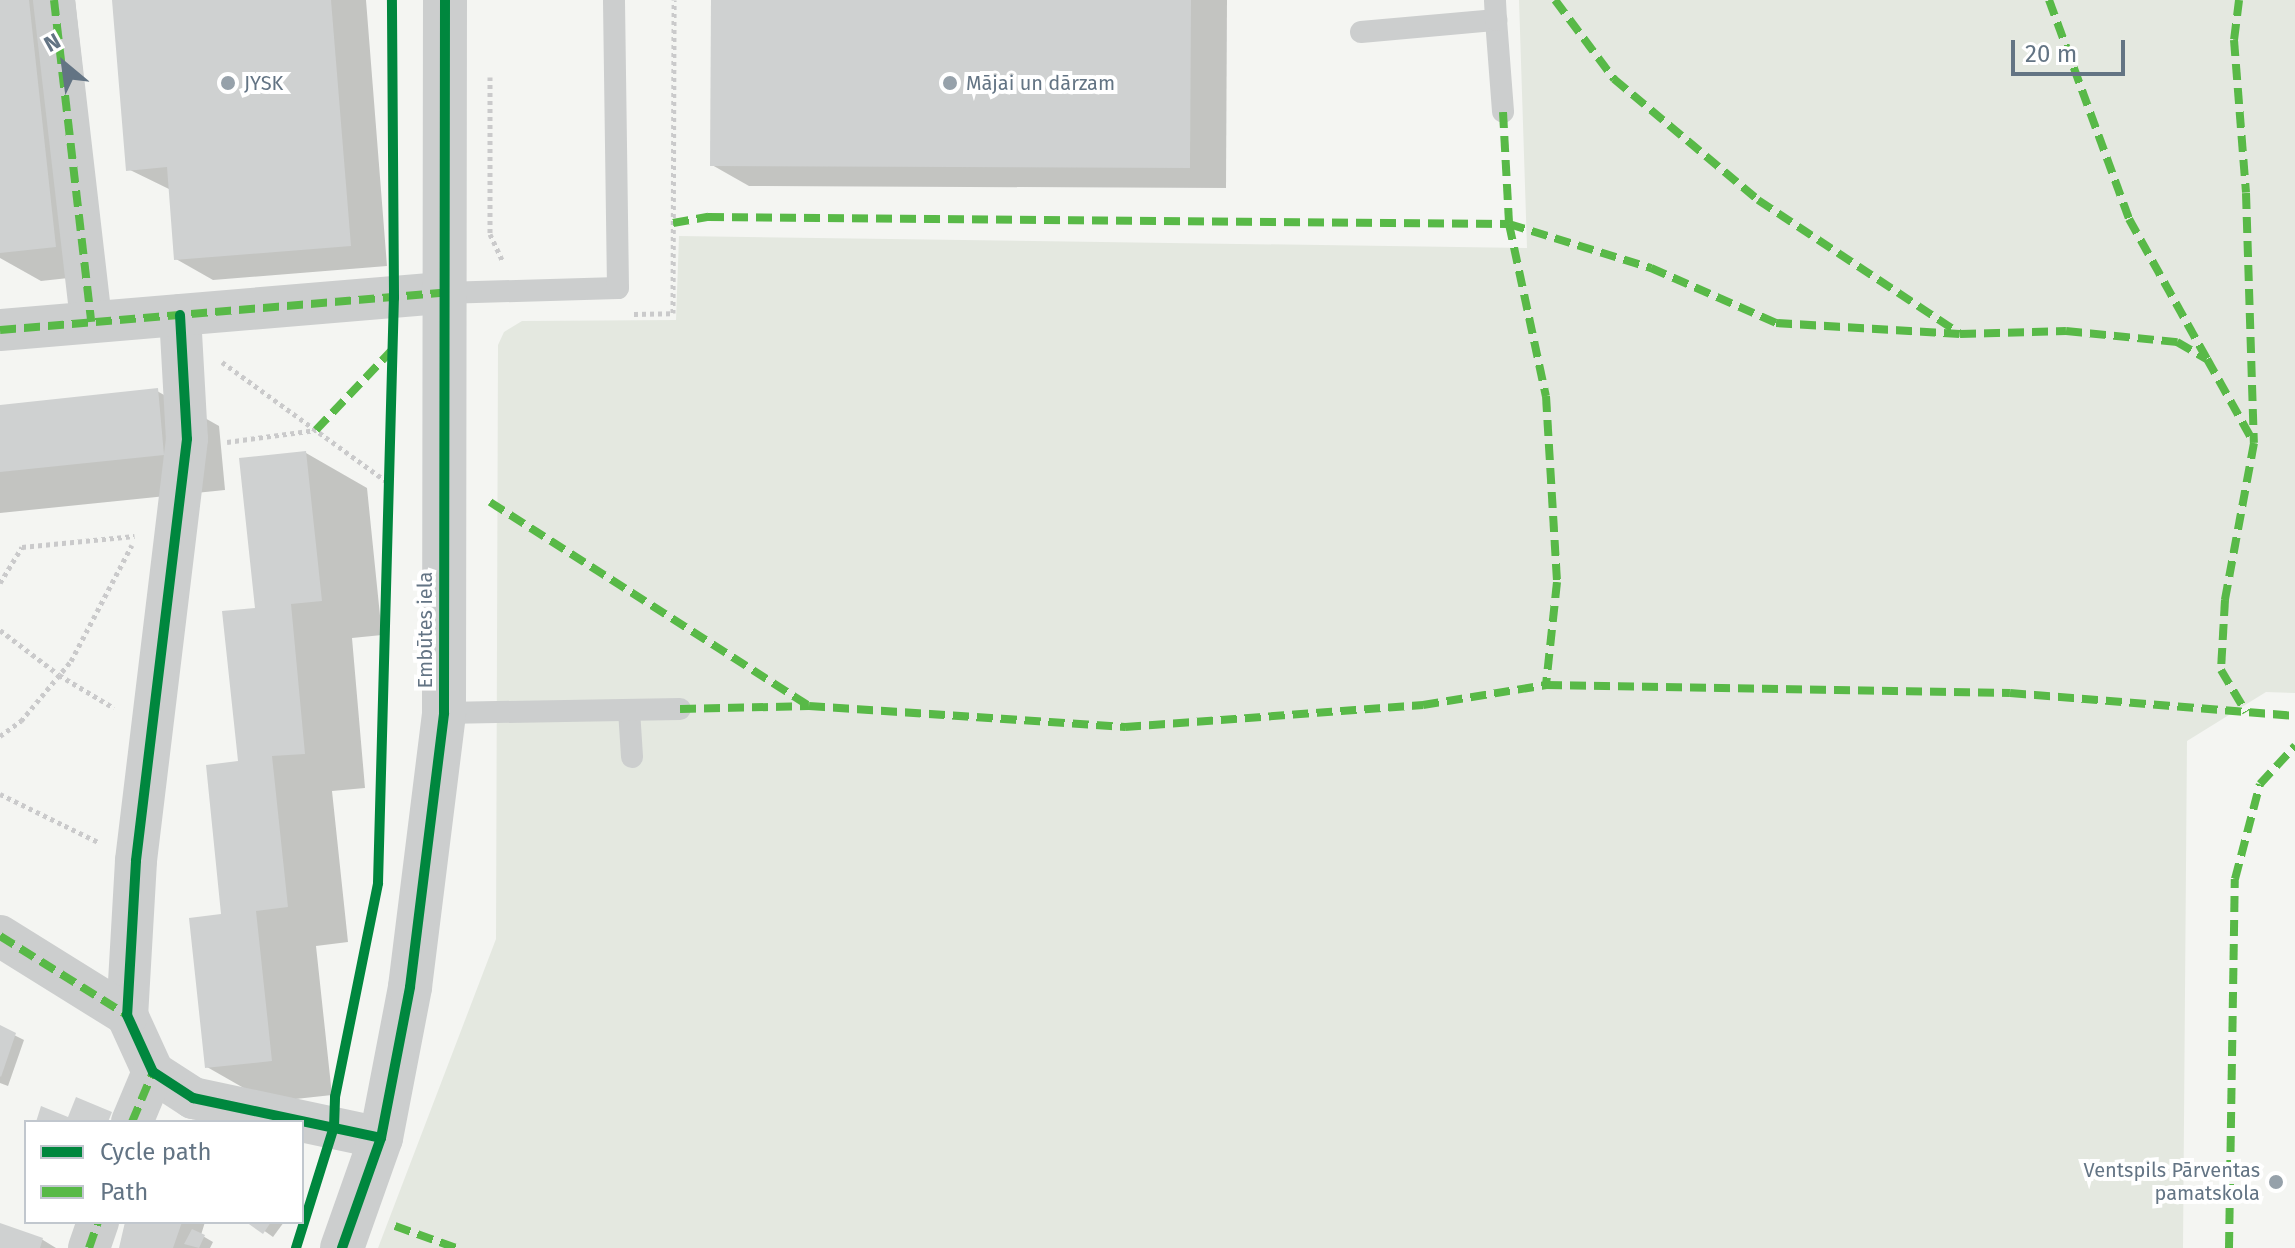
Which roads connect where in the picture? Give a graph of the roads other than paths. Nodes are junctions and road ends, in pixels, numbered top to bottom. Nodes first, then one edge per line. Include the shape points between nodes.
1 (54, 0) edge
2 (445, 0) edge
3 (614, 0) edge
4 (1496, 10) edge
5 (1361, 32) dead end
6 (1503, 112) dead end
7 (442, 293) junction
8 (180, 315) junction
9 (91, 322) junction
10 (0, 330) edge
11 (680, 709) dead end
12 (629, 710) junction
13 (444, 713) junction
14 (632, 757) dead end
15 (0, 936) edge
16 (127, 1015) junction
17 (153, 1072) junction
18 (133, 1120) edge
19 (296, 1120) edge
20 (304, 1122) edge
21 (381, 1138) junction
22 (97, 1224) edge
23 (89, 1248) edge
24 (342, 1248) edge

1 - 9 street
2 - 7 street, Embūtes iela
3 - 7 lane via 618,288
4 - 5 lane
4 - 6 lane
7 - 8 street
7 - 13 street, Embūtes iela
8 - 9 street
8 - 16 street via 187,439 136,861
9 - 10 street
11 - 12 lane
12 - 13 lane
12 - 14 lane
13 - 21 street, Embūtes iela via 410,987
15 - 16 street
16 - 17 street
17 - 18 street
17 - 19 street via 193,1098
20 - 21 street
21 - 24 street, Embūtes iela
22 - 23 street

